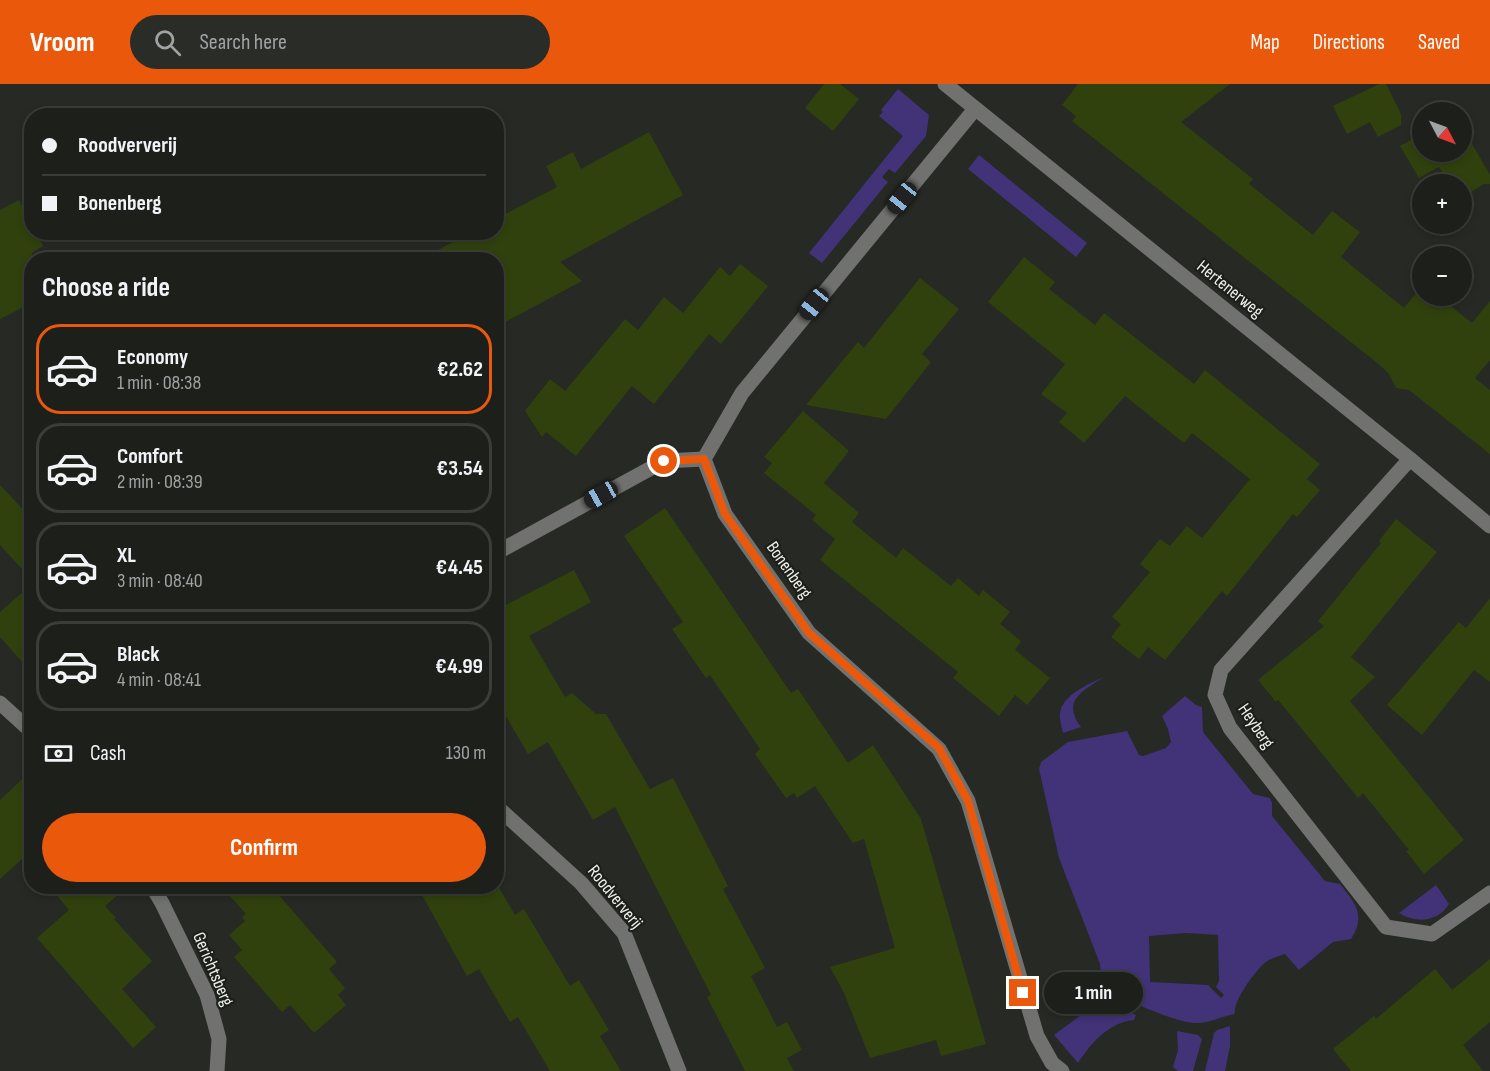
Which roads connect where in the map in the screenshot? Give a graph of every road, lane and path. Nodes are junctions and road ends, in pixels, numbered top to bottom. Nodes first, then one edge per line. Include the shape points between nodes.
1 (945, 84) edge
2 (975, 109) junction
3 (704, 459) junction
4 (1410, 459) junction
5 (1490, 526) edge
6 (504, 549) edge
7 (0, 703) edge
8 (24, 725) edge
9 (504, 813) edge
10 (1490, 893) edge
11 (157, 894) edge
12 (217, 1071) edge
13 (680, 1071) edge
14 (1062, 1071) edge

1 - 2 street, Hertenerweg
2 - 3 street via 742,393
2 - 4 street, Hertenerweg
3 - 6 street via 664,461
3 - 14 street, Bonenberg via 725,514 809,633 939,748 968,801 1037,1036 1052,1063
4 - 5 street, Hertenerweg
4 - 10 street, Heyberg via 1221,670 1215,695 1230,728 1386,927 1432,934
7 - 8 street
9 - 13 street, Roodververij via 581,883 624,933
11 - 12 street, Gerichtsberg via 207,995 219,1039

